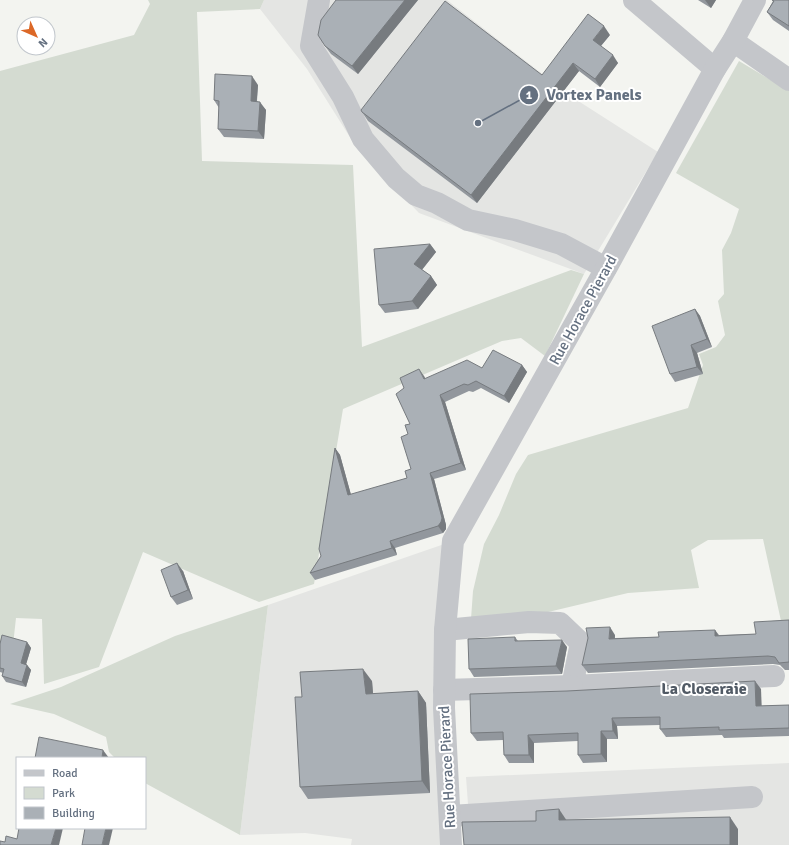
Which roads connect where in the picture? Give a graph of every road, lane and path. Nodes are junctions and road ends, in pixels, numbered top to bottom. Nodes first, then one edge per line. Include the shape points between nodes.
1 (319, 0) edge
2 (634, 0) edge
3 (755, 0) edge
4 (733, 41) junction
5 (715, 69) junction
6 (789, 80) edge
7 (606, 268) junction
8 (444, 630) junction
9 (774, 676) dead end
10 (572, 686) junction
11 (444, 690) junction
12 (752, 797) dead end
13 (450, 816) junction
14 (451, 845) edge

1 - 7 street via 311,46 343,97 363,139 396,178 416,195 468,220 515,230 561,244
2 - 5 street
3 - 4 street, Rue Horace Pierard
4 - 5 street, Rue Horace Pierard
4 - 6 street
5 - 7 street, Rue Horace Pierard
7 - 8 street, Rue Horace Pierard via 453,541
8 - 10 street via 529,622 560,622 581,643
8 - 11 street, Rue Horace Pierard
9 - 10 street, Rue Horace Pierard
10 - 11 street, Rue Horace Pierard
11 - 13 street, Rue Horace Pierard
12 - 13 street
13 - 14 street, Rue Horace Pierard

